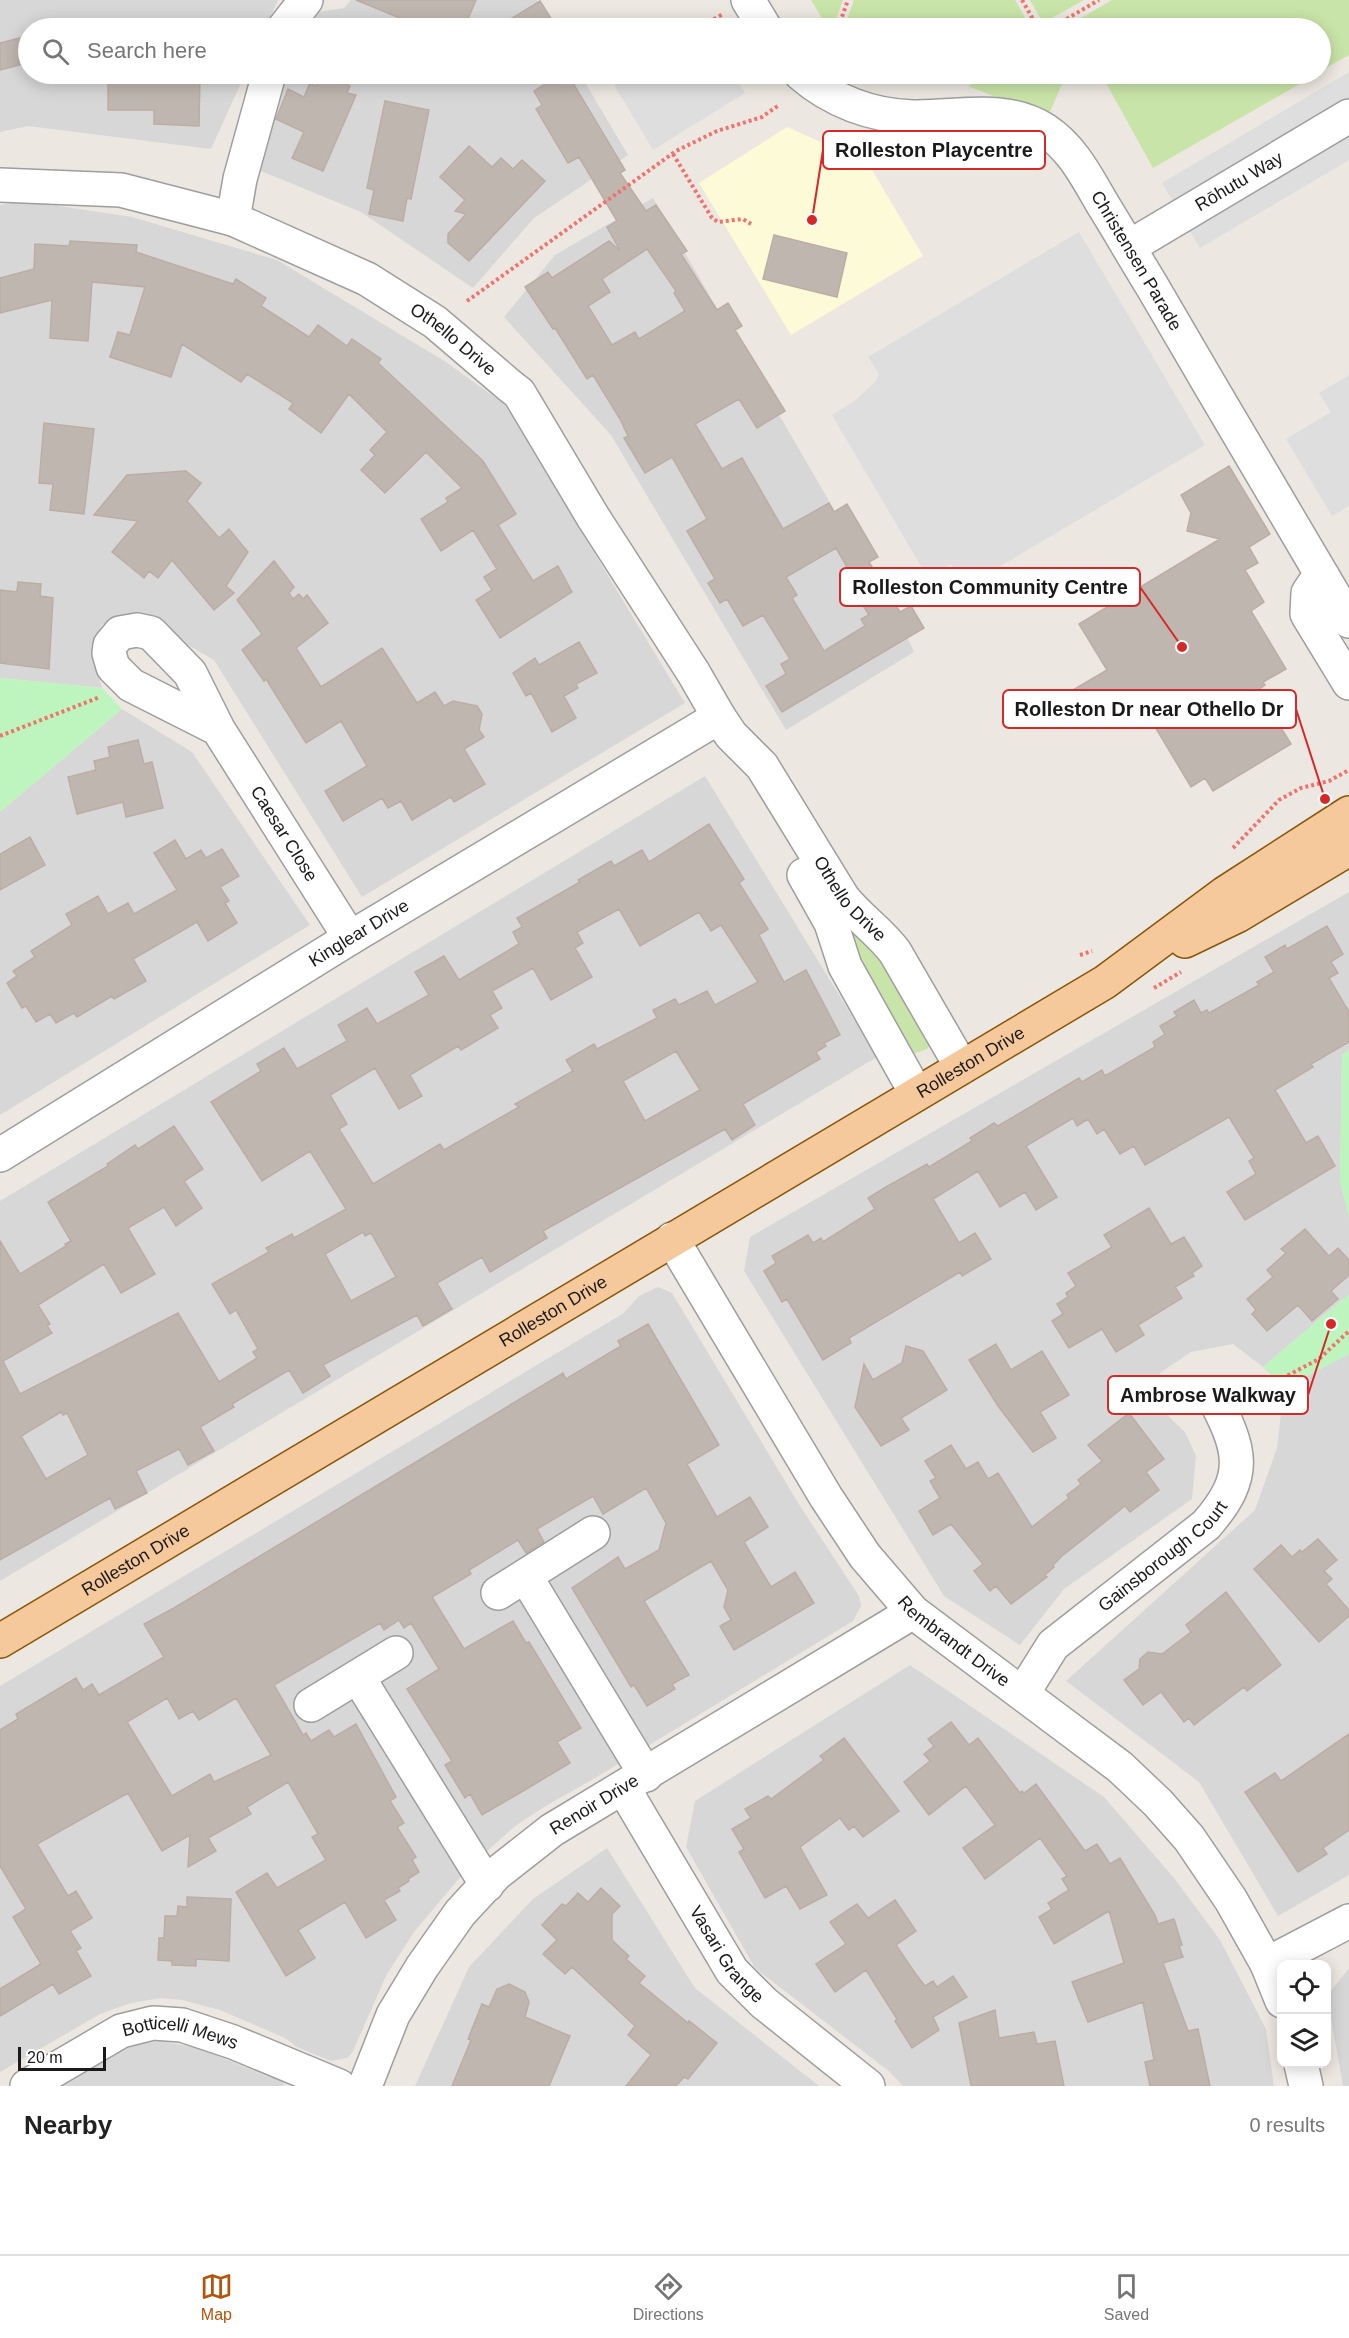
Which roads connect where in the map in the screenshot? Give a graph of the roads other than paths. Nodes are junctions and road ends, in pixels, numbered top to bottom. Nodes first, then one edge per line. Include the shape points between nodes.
1 (306, 0) edge
2 (735, 7) edge
3 (292, 18) edge
4 (751, 18) edge
5 (266, 84) edge
6 (815, 84) edge
7 (1349, 116) edge
8 (0, 185) edge
9 (233, 219) junction
10 (1129, 247) junction
11 (1323, 577) junction
12 (1349, 621) edge
13 (1349, 683) edge
14 (725, 726) junction
15 (218, 729) junction
16 (1349, 813) edge
17 (1349, 849) edge
18 (350, 938) junction
19 (1106, 981) junction
20 (961, 1066) junction
21 (916, 1093) junction
22 (0, 1155) edge
23 (672, 1239) junction
24 (1212, 1394) dead end
25 (593, 1533) dead end
26 (526, 1577) junction
27 (498, 1593) dead end
28 (913, 1612) junction
29 (0, 1641) edge
30 (396, 1653) dead end
31 (358, 1677) junction
32 (1023, 1693) junction
33 (311, 1705) dead end
34 (635, 1782) junction
35 (487, 1885) junction
36 (1349, 1921) edge
37 (1267, 1964) junction
38 (1277, 1990) edge
39 (1302, 2068) edge
40 (27, 2086) edge
41 (339, 2086) edge
42 (365, 2086) edge
43 (868, 2086) edge
44 (1306, 2086) edge

1 - 3 street
2 - 4 street
5 - 9 street
6 - 10 street, Christensen Parade via 829,94 880,114 1003,115 1046,130 1077,160
7 - 10 street, Rōhutu Way
8 - 9 street, Othello Drive via 121,190
9 - 14 street, Othello Drive via 367,279 435,322 519,393
10 - 11 street, Christensen Parade
11 - 12 street, Christensen Parade
11 - 13 street via 1308,593 1307,614
14 - 18 street, Kinglear Drive
14 - 20 street, Othello Drive via 762,766 843,898 895,952
14 - 21 street, Othello Drive via 746,775 826,912 845,966
15 - 15 street, Caesar Close via 131,685 113,667 109,653 120,633 151,633 183,664
15 - 18 street, Caesar Close
16 - 19 main road, Rolleston Drive via 1225,893
17 - 19 main road, Rolleston Drive via 1237,916
18 - 22 street, Kinglear Drive
19 - 20 main road, Rolleston Drive
20 - 21 main road, Rolleston Drive
21 - 23 main road, Rolleston Drive
23 - 28 street, Rembrandt Drive via 826,1497 865,1556
23 - 29 main road, Rolleston Drive
24 - 32 street, Gainsborough Court via 1229,1426 1237,1459 1234,1485 1221,1508 1206,1525 1053,1645
25 - 26 street
26 - 27 street
26 - 34 street, Vasari Grange
28 - 32 street, Rembrandt Drive
28 - 34 street, Renoir Drive
30 - 31 street
31 - 33 street
31 - 35 street
32 - 37 street, Rembrandt Drive via 1119,1767 1158,1803 1189,1838 1231,1900
34 - 35 street, Renoir Drive via 552,1830
34 - 43 street, Vasari Grange via 732,1971 764,2003
35 - 42 street, Renoir Drive via 460,1913 422,1967 393,2015
36 - 37 street
37 - 38 street, Rembrandt Drive
39 - 44 street
40 - 41 street, Botticelli Mews via 121,2031 153,2023 182,2025 233,2042

